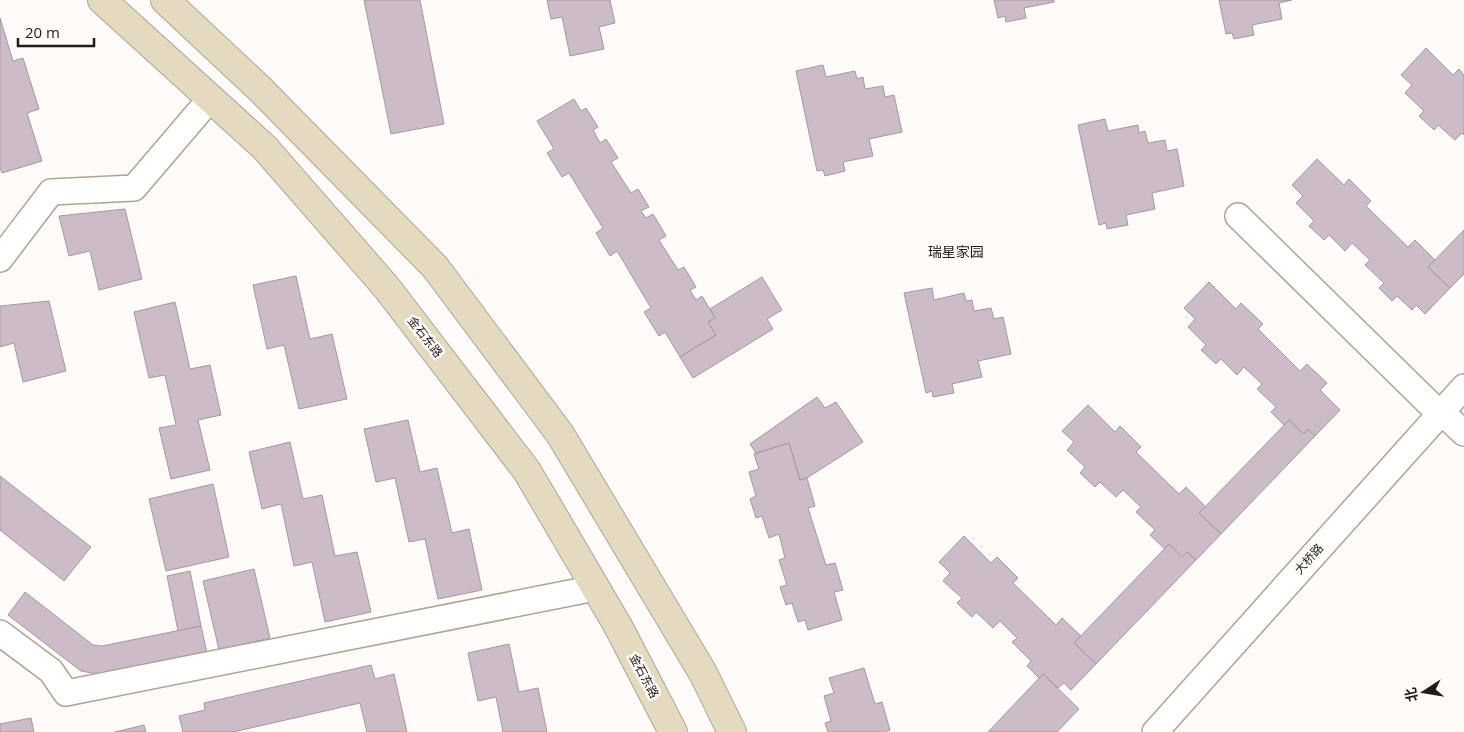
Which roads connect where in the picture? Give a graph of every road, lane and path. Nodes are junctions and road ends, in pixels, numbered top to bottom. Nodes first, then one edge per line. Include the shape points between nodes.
1 (102, 0) edge
2 (165, 0) edge
3 (210, 98) junction
4 (1238, 216) dead end
5 (0, 260) edge
6 (1464, 387) edge
7 (1454, 418) edge
8 (595, 588) junction
9 (0, 632) edge
10 (673, 732) edge
11 (732, 732) edge
12 (1155, 732) edge
13 (1172, 732) edge

1 - 3 main road, 金石东路
2 - 11 main road via 260,89 435,267 560,434 703,673
3 - 5 street via 134,188 51,192
3 - 8 main road, 金石东路 via 265,148 386,288 527,471
4 - 7 street
6 - 7 street, 大桥路
7 - 12 street, 大桥路
7 - 13 street, 大桥路
8 - 9 street via 66,693 51,671
8 - 10 main road, 金石东路

